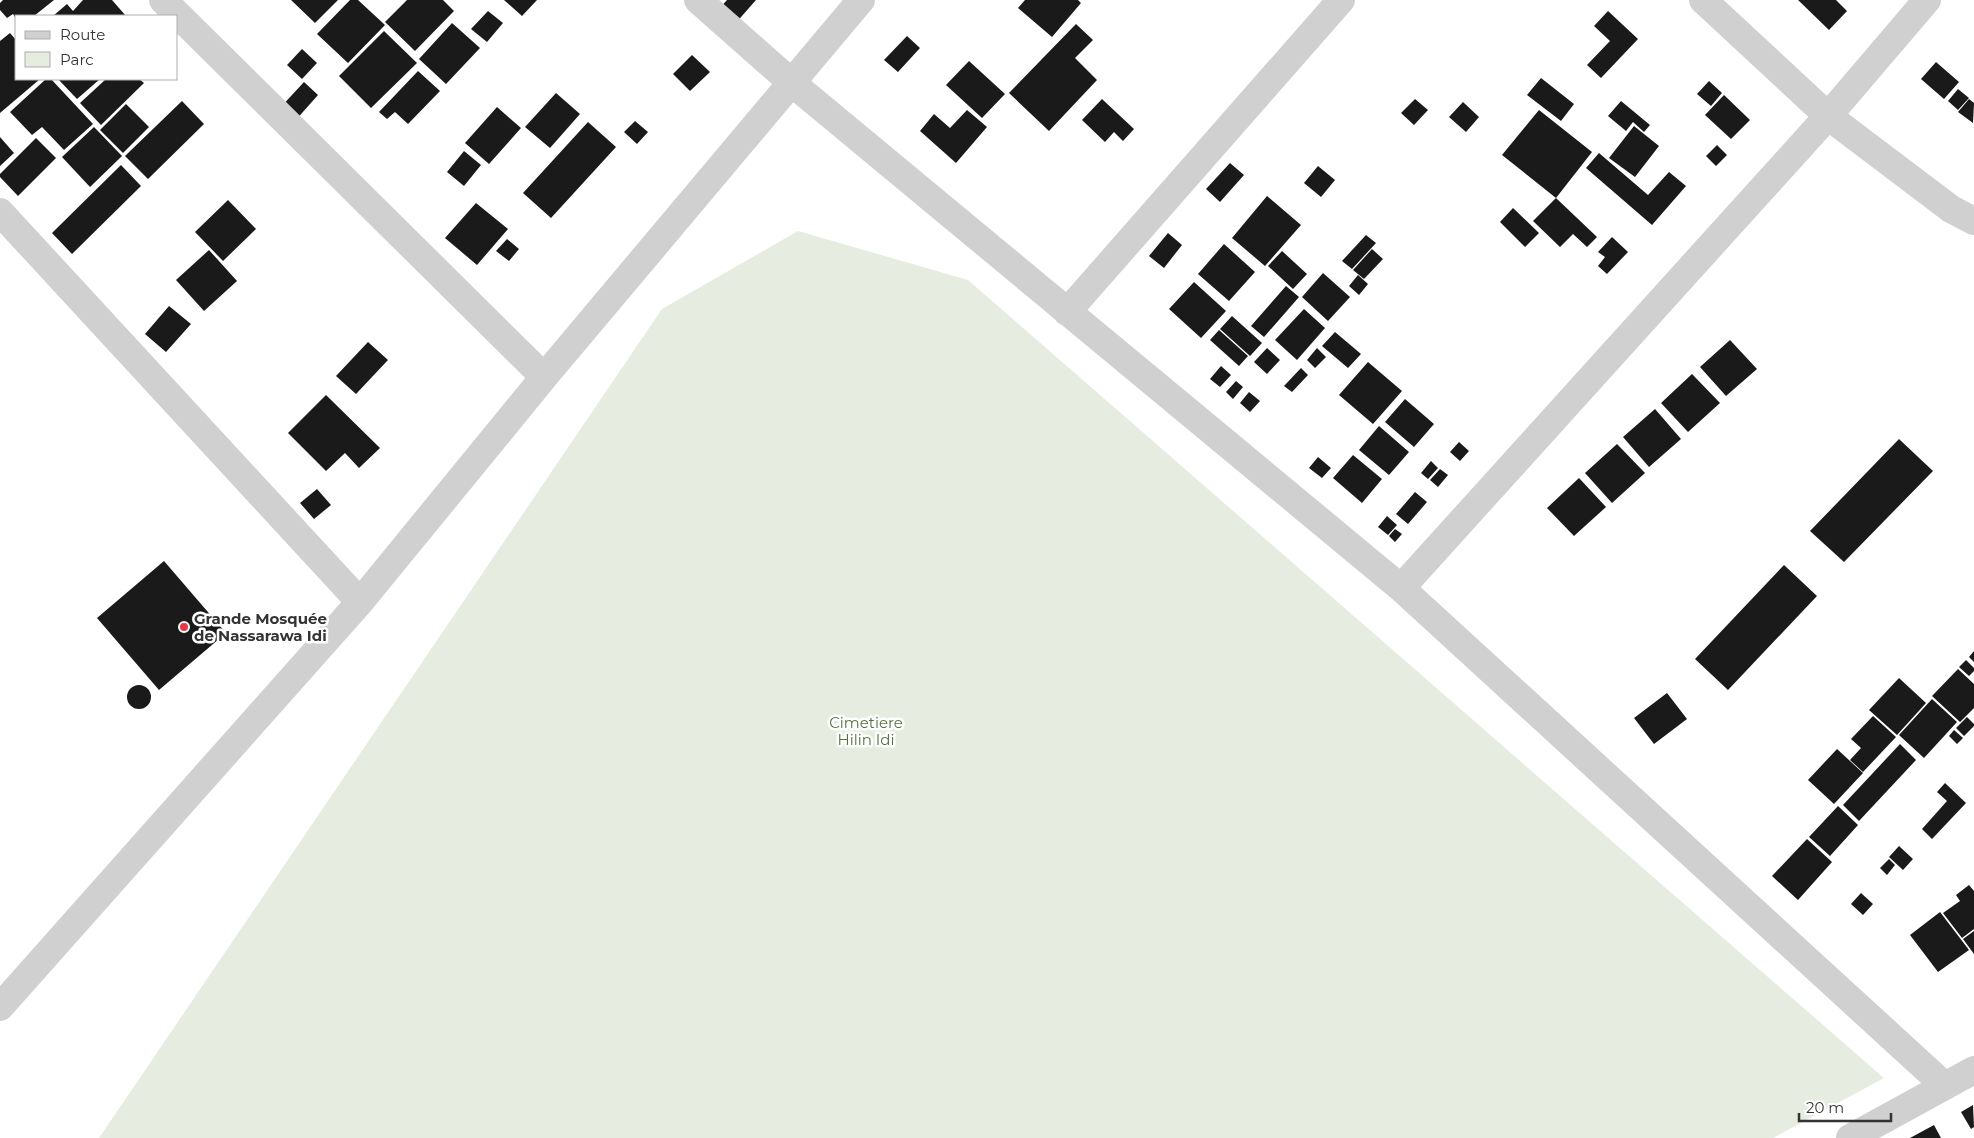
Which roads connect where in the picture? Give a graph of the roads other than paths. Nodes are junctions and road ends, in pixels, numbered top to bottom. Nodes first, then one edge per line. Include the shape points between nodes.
1 (163, 0) edge
2 (698, 0) edge
3 (861, 0) edge
4 (1341, 0) edge
5 (1703, 0) edge
6 (1927, 0) edge
7 (792, 83) junction
8 (1828, 116) junction
9 (0, 212) edge
10 (1974, 221) edge
11 (1067, 312) junction
12 (544, 376) junction
13 (1400, 588) junction
14 (360, 602) junction
15 (0, 1007) edge
16 (1974, 1070) edge
17 (1945, 1086) junction
18 (1850, 1138) edge

1 - 12 street
2 - 7 street
3 - 7 street
4 - 11 street
5 - 8 street
6 - 8 street
7 - 11 street
7 - 12 street
8 - 10 street via 1951,210
8 - 13 street
9 - 14 street
11 - 13 street
12 - 14 street
13 - 17 street
14 - 15 street
16 - 17 street
17 - 18 street

